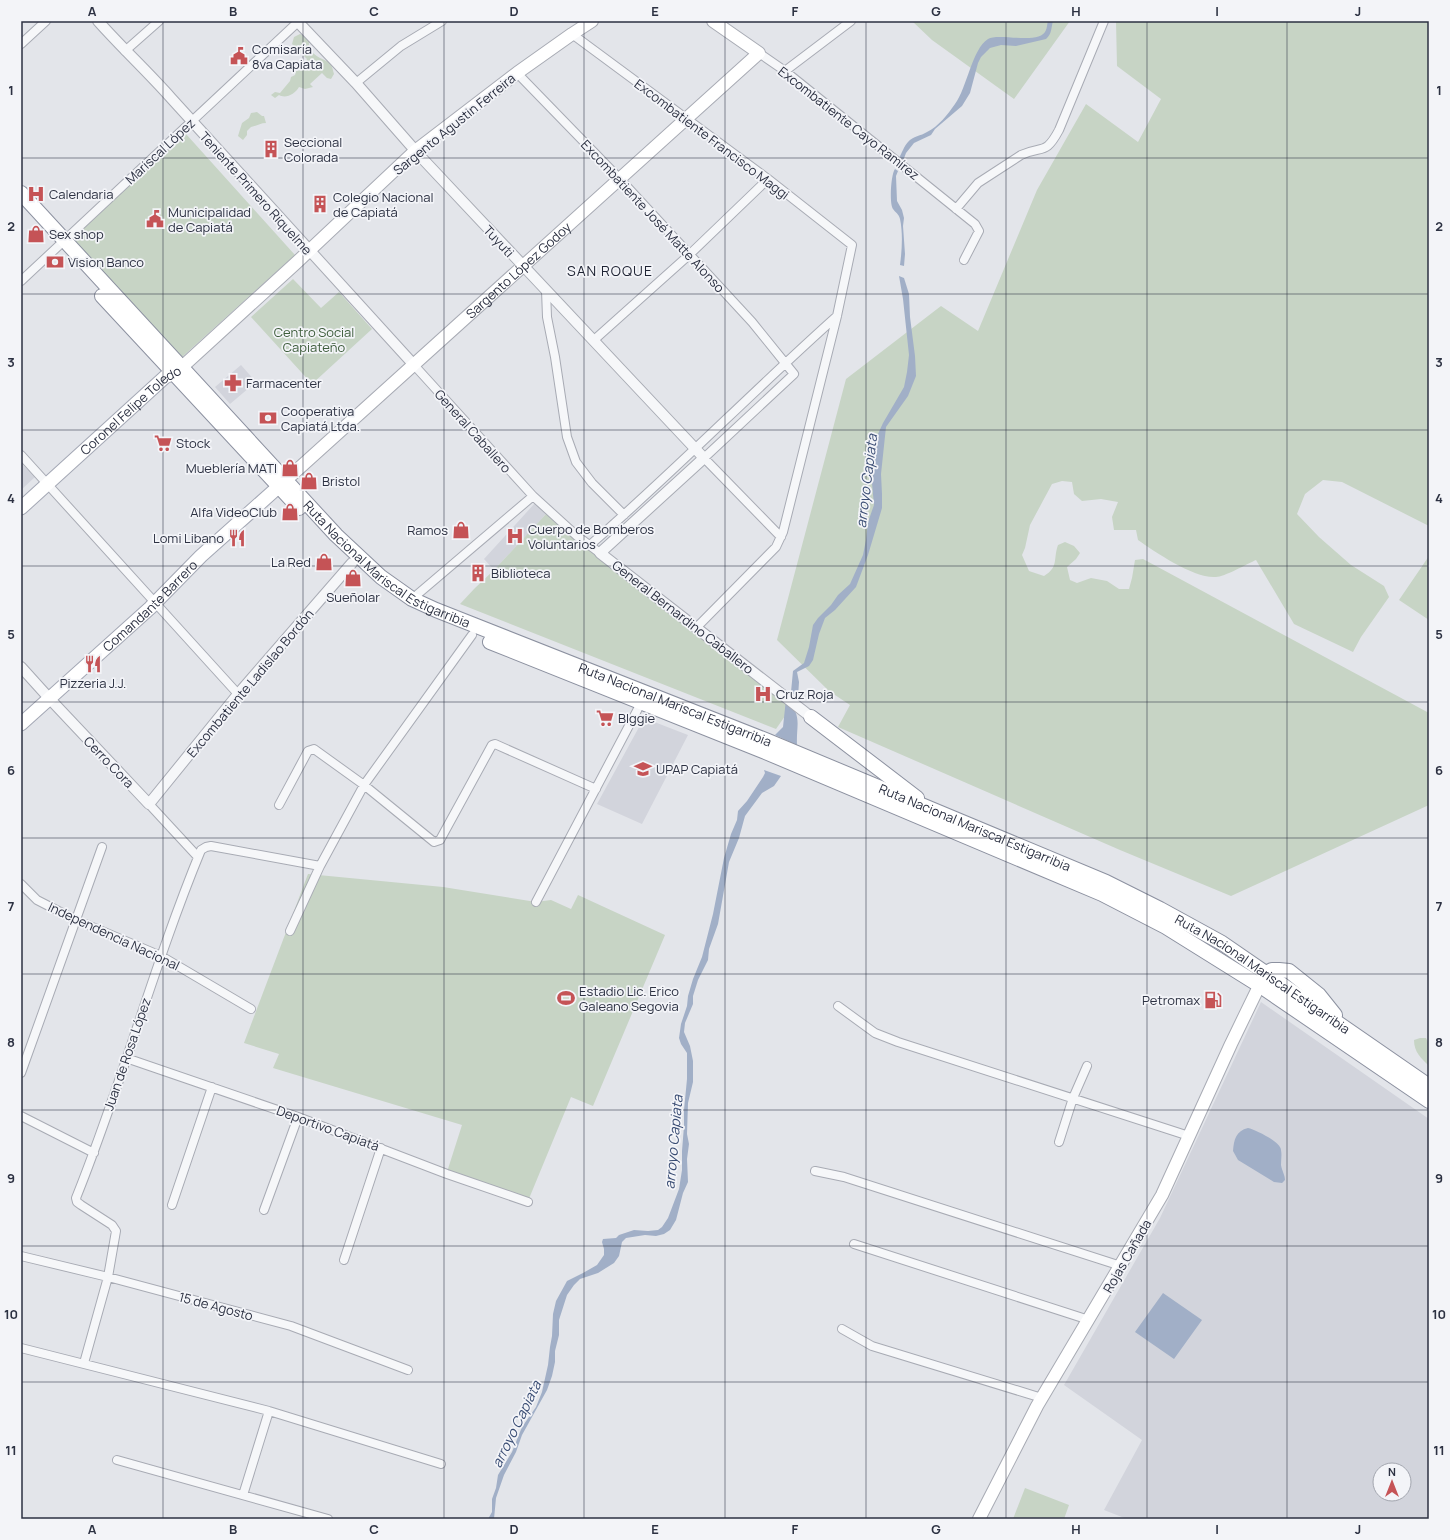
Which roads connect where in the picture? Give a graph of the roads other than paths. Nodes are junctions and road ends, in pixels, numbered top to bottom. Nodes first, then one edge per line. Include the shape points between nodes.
1 (46, 21) edge
2 (98, 21) edge
3 (159, 21) edge
4 (298, 21) edge
5 (442, 21) edge
6 (592, 21) edge
7 (713, 21) edge
8 (851, 21) edge
9 (1104, 21) edge
10 (572, 34) junction
11 (21, 44) edge
12 (125, 51) junction
13 (759, 53) junction
14 (784, 71) junction
15 (517, 74) junction
16 (356, 83) junction
17 (686, 118) junction
18 (192, 121) junction
19 (415, 151) junction
20 (620, 178) junction
21 (768, 179) junction
22 (21, 193) edge
23 (21, 207) edge
24 (956, 208) junction
25 (61, 244) junction
26 (308, 251) junction
27 (689, 255) junction
28 (964, 260) dead end
29 (523, 266) junction
30 (21, 281) edge
31 (546, 290) junction
32 (837, 316) junction
33 (594, 340) junction
34 (784, 363) junction
35 (414, 365) junction
36 (178, 370) junction
37 (695, 448) junction
38 (21, 455) edge
39 (704, 458) junction
40 (283, 484) junction
41 (49, 486) junction
42 (533, 496) junction
43 (21, 508) edge
44 (624, 515) junction
45 (21, 517) edge
46 (781, 537) junction
47 (590, 545) junction
48 (600, 553) junction
49 (352, 563) junction
50 (412, 599) junction
51 (155, 603) junction
52 (697, 627) junction
53 (472, 635) junction
54 (21, 667) edge
55 (238, 694) junction
56 (49, 698) junction
57 (641, 703) junction
58 (811, 717) joint
59 (21, 724) edge
60 (765, 746) junction
61 (800, 760) junction
62 (364, 785) junction
63 (596, 789) junction
64 (150, 804) junction
65 (279, 805) dead end
66 (937, 812) junction
67 (102, 847) dead end
68 (198, 857) junction
69 (320, 866) junction
70 (21, 884) edge
71 (536, 902) dead end
72 (76, 920) junction
73 (290, 931) dead end
74 (161, 956) junction
75 (1262, 979) junction
76 (838, 1006) dead end
77 (251, 1009) dead end
78 (126, 1058) junction
79 (1087, 1066) dead end
80 (21, 1073) edge
81 (1429, 1086) edge
82 (212, 1087) junction
83 (1072, 1098) junction
84 (1429, 1101) edge
85 (21, 1116) edge
86 (298, 1117) junction
87 (1189, 1136) junction
88 (1059, 1142) dead end
89 (381, 1148) junction
90 (94, 1153) junction
91 (814, 1171) dead end
92 (528, 1202) dead end
93 (172, 1205) dead end
94 (264, 1210) dead end
95 (854, 1244) dead end
96 (21, 1256) edge
97 (344, 1260) dead end
98 (1121, 1266) junction
99 (108, 1277) junction
100 (1089, 1320) junction
101 (842, 1329) dead end
102 (21, 1348) edge
103 (84, 1363) junction
104 (408, 1370) dead end
105 (1042, 1398) junction
106 (269, 1411) junction
107 (117, 1460) dead end
108 (441, 1464) dead end
109 (243, 1495) junction
110 (328, 1519) edge
111 (979, 1519) edge

1 - 11 street
2 - 12 street, Teniente Primero Riquelme
3 - 12 street
4 - 16 street, Tuyuti
4 - 18 street, Mariscal López
5 - 16 street via 401,46
6 - 10 main road, Sargento Agustin Ferreira
7 - 13 main road, Excombatiente Cayo Ramírez
8 - 14 street
9 - 24 street via 1052,142 1042,149 1021,155 978,183
10 - 15 main road, Sargento Agustin Ferreira
10 - 17 street, Excombatiente Francisco Maggi
12 - 18 street, Teniente Primero Riquelme
13 - 14 street, Excombatiente Cayo Ramírez
13 - 17 main road, Sargento López Godoy
14 - 24 street, Excombatiente Cayo Ramírez
15 - 19 main road, Sargento Agustin Ferreira
15 - 20 street, Excombatiente José Matte Alonso
16 - 19 street, Tuyuti
17 - 20 main road, Sargento López Godoy
17 - 21 street, Excombatiente Francisco Maggi
18 - 25 street, Mariscal López
18 - 26 street, Teniente Primero Riquelme
19 - 26 main road, Sargento Agustin Ferreira
19 - 29 street, Tuyuti
20 - 27 street, Excombatiente José Matte Alonso
20 - 29 main road, Sargento López Godoy
21 - 27 street
21 - 32 street, Excombatiente Francisco Maggi via 852,245
22 - 25 highway, Ruta Nacional Mariscal Estigarribia
23 - 25 highway, Ruta Nacional Mariscal Estigarribia
24 - 28 street, Excombatiente Cayo Ramírez via 975,224 979,231
25 - 30 street, Mariscal López
25 - 36 highway, Ruta Nacional Mariscal Estigarribia
26 - 35 street, Teniente Primero Riquelme
26 - 36 main road, Sargento Agustin Ferreira
27 - 33 street
27 - 34 street, Excombatiente José Matte Alonso via 752,322
29 - 31 street, Tuyuti
29 - 35 main road, Sargento López Godoy
31 - 33 street, Tuyuti
31 - 44 street via 547,317 567,437 576,462
32 - 34 street
32 - 46 street
33 - 37 street, Tuyuti
34 - 37 street
34 - 39 street, Excombatiente José Matte Alonso via 794,374
35 - 40 main road, Sargento López Godoy
35 - 42 street, General Caballero
36 - 40 highway, Ruta Nacional Mariscal Estigarribia
36 - 41 main road, Coronel Felipe Toledo via 152,397
37 - 39 street, Tuyuti
37 - 44 street
38 - 41 street
39 - 46 street
39 - 48 street
40 - 49 highway, Ruta Nacional Mariscal Estigarribia
40 - 50 highway, Ruta Nacional Mariscal Estigarribia via 380,577
40 - 51 main road, Comandante Barrero via 201,556
41 - 43 main road, Coronel Felipe Toledo
41 - 45 main road, Coronel Felipe Toledo
41 - 51 street
42 - 47 street, General Caballero
42 - 50 street
44 - 47 street
46 - 52 street via 776,547
47 - 48 street, General Caballero
48 - 52 street, General Bernardino Caballero
49 - 53 highway, Ruta Nacional Mariscal Estigarribia via 375,584 408,607
49 - 55 street, Excombatiente Ladislao Bordón
50 - 60 highway, Ruta Nacional Mariscal Estigarribia
51 - 55 street
51 - 56 main road, Comandante Barrero
52 - 58 street, General Bernardino Caballero
53 - 57 highway, Ruta Nacional Mariscal Estigarribia
53 - 62 street
54 - 56 street, Cerro Cora
55 - 64 street, Excombatiente Ladislao Bordón
56 - 59 main road, Comandante Barrero
56 - 64 street, Cerro Cora
57 - 60 highway, Ruta Nacional Mariscal Estigarribia
57 - 63 street
58 - 66 highway
60 - 61 highway, Ruta Nacional Mariscal Estigarribia
61 - 66 highway, Ruta Nacional Mariscal Estigarribia
61 - 75 highway, Ruta Nacional Mariscal Estigarribia via 1102,894
62 - 63 street via 434,842 440,840 492,745 495,744
62 - 65 street via 311,750
62 - 69 street
63 - 71 street
64 - 68 street, Cerro Cora
66 - 75 highway, Ruta Nacional Mariscal Estigarribia via 1106,882 1160,909 1222,943
67 - 72 street
68 - 69 street via 201,850 211,846
68 - 74 street, Juan de Rosa López
69 - 73 street
70 - 72 street, Independencia Nacional via 37,900
72 - 74 street, Independencia Nacional
72 - 80 street
74 - 77 street, Independencia Nacional
74 - 78 street, Juan de Rosa López
75 - 81 highway, Ruta Nacional Mariscal Estigarribia via 1342,1025
75 - 84 highway, Ruta Nacional Mariscal Estigarribia
75 - 87 main road, Rojas Cañada
76 - 83 street via 875,1033
78 - 82 street, Deportivo Capiatá
78 - 90 street, Juan de Rosa López
79 - 83 street
82 - 86 street, Deportivo Capiatá
82 - 93 street
83 - 87 street
83 - 88 street
85 - 90 street
86 - 89 street, Deportivo Capiatá
86 - 94 street
87 - 98 main road, Rojas Cañada via 1162,1194
89 - 92 street, Deportivo Capiatá
89 - 97 street
90 - 99 street, Juan de Rosa López via 76,1198 81,1205 112,1225 116,1231
91 - 98 street via 844,1177
95 - 100 street
96 - 99 street, 15 de Agosto
98 - 100 main road, Rojas Cañada
99 - 103 street
99 - 104 street, 15 de Agosto via 291,1326
100 - 105 main road, Rojas Cañada
101 - 105 street via 872,1346
102 - 103 street
103 - 106 street
105 - 111 main road, Rojas Cañada
106 - 108 street
106 - 109 street
107 - 109 street
109 - 110 street

